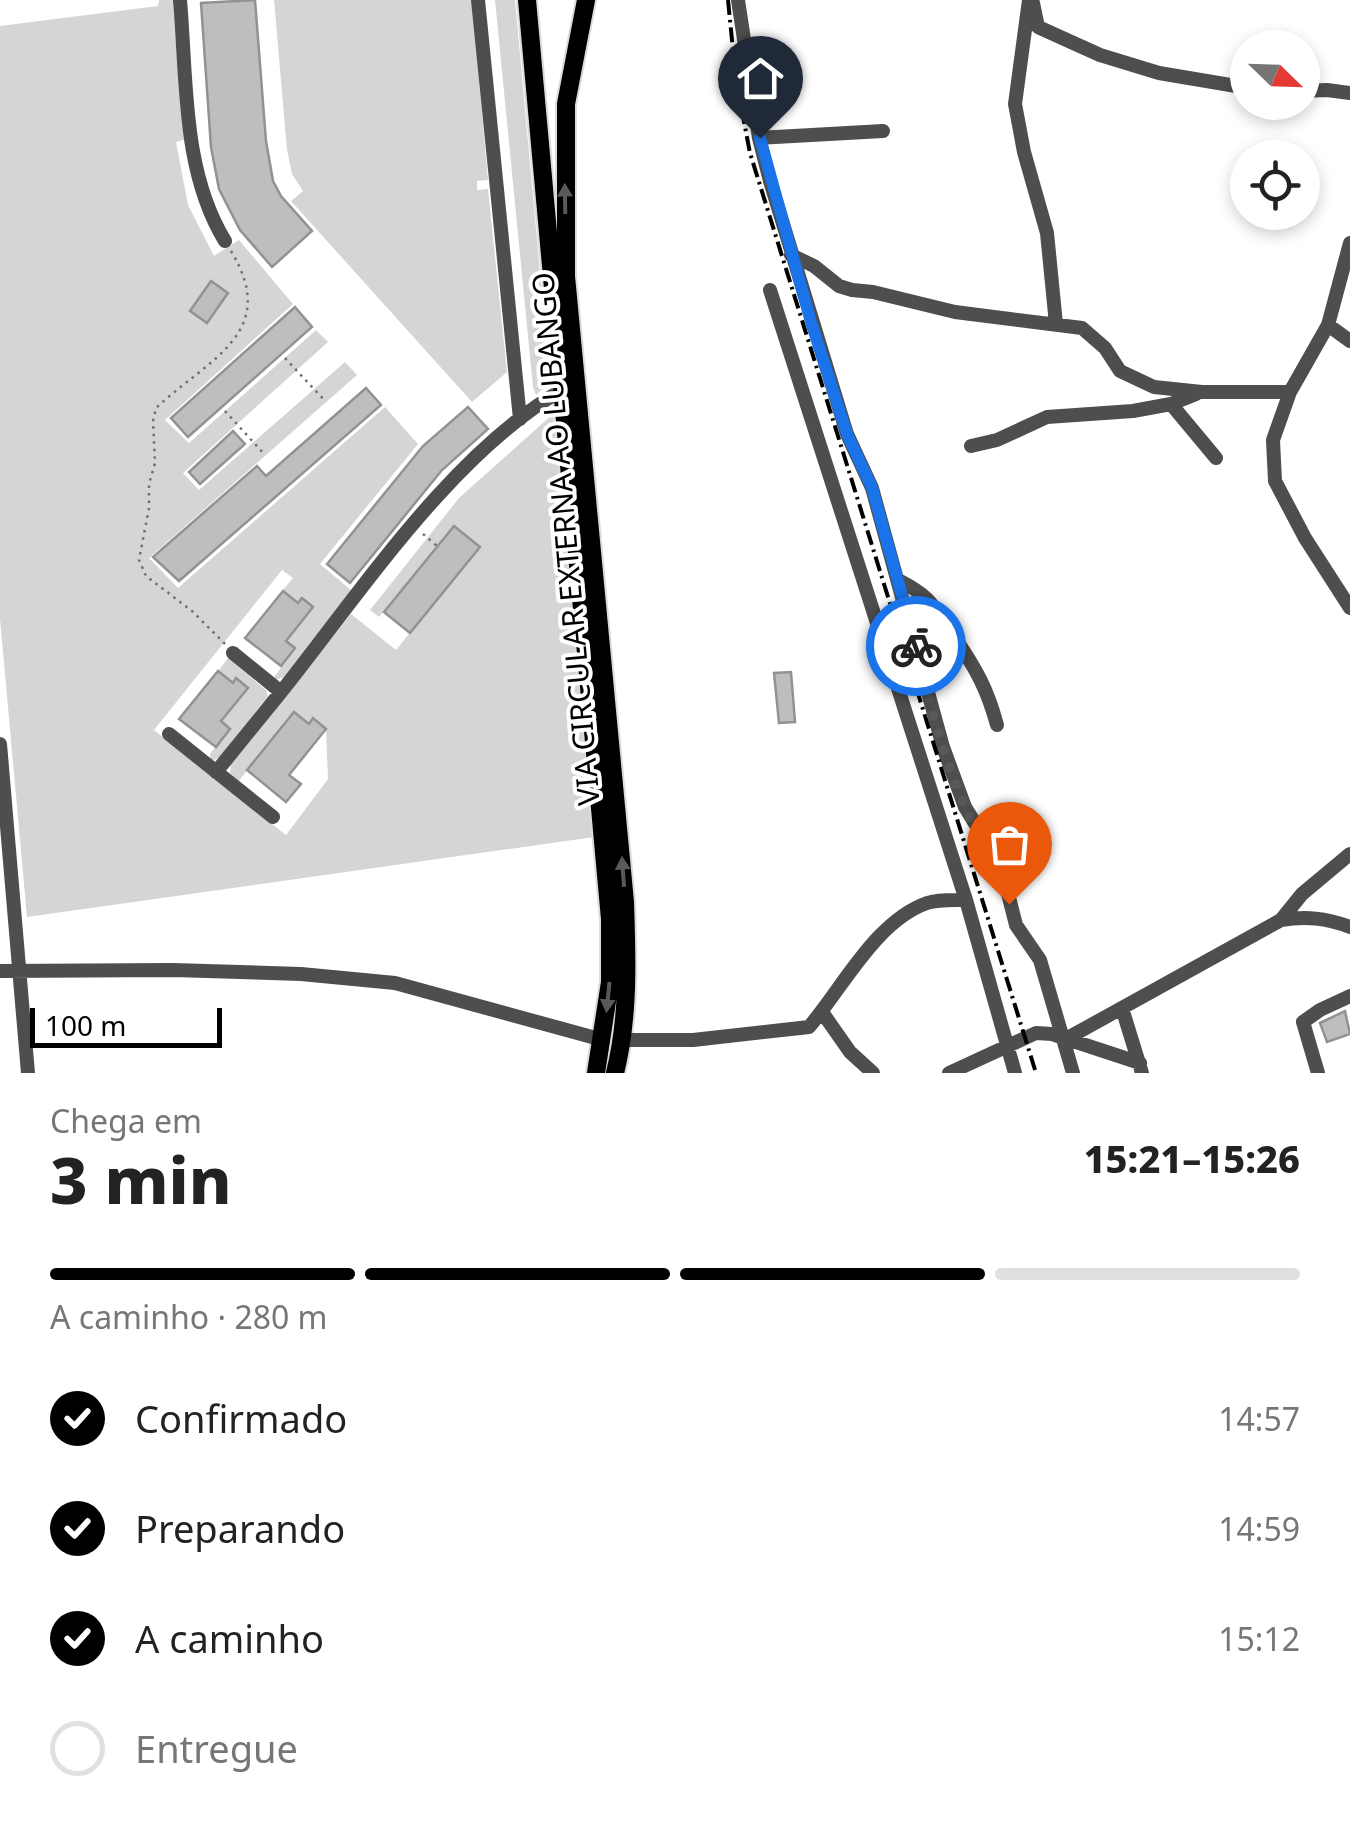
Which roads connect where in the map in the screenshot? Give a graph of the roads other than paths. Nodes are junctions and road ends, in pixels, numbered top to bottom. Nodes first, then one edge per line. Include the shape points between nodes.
1 (180, 0) edge
2 (478, 0) edge
3 (527, 0) edge
4 (586, 0) edge
5 (738, 0) edge
6 (1031, 0) edge
7 (1230, 85) edge
8 (1320, 90) edge
9 (1350, 93) edge
10 (883, 130) dead end
11 (760, 138) junction
12 (225, 241) road end
13 (1350, 244) edge
14 (791, 255) junction
15 (770, 290) dead end
16 (1056, 324) junction
17 (1328, 325) junction
18 (1350, 340) edge
19 (562, 390) junction
20 (1202, 392) junction
21 (1290, 392) junction
22 (1171, 404) junction
23 (520, 419) junction
24 (971, 446) dead end
25 (1216, 458) dead end
26 (900, 581) junction
27 (1350, 608) edge
28 (233, 653) road end
29 (281, 692) junction
30 (998, 725) dead end
31 (169, 734) dead end
32 (0, 744) edge
33 (216, 772) junction
34 (273, 817) dead end
35 (1350, 854) edge
36 (966, 900) junction
37 (1281, 920) junction
38 (1350, 927) edge
39 (20, 970) junction
40 (0, 971) edge
41 (1350, 996) edge
42 (1122, 1008) junction
43 (822, 1012) junction
44 (604, 1040) junction
45 (624, 1040) junction
46 (1064, 1040) junction
47 (1006, 1044) junction
48 (1141, 1068) edge
49 (28, 1073) edge
50 (596, 1073) edge
51 (615, 1073) edge
52 (873, 1073) edge
53 (949, 1073) edge
54 (1015, 1073) edge
55 (1073, 1073) edge
56 (1318, 1073) edge

1 - 12 street via 199,186
2 - 23 street
3 - 19 main road, VIA CIRCULAR EXTERNA AO LUBANGO
45 -> 4 main road, VIA CIRCULAR EXTERNA AO LUBANGO via 624,885 566,276 566,104
5 - 11 street
6 - 7 street via 1038,28 1100,55
6 - 16 street via 1015,104 1046,233
8 - 9 street
10 - 11 street
11 - 14 street
13 - 17 street
14 - 16 street via 852,290 981,317
14 - 26 street
15 - 36 street
16 - 20 street via 1092,334 1132,379
17 - 18 street
17 - 21 street
19 - 23 street
19 -> 44 main road, VIA CIRCULAR EXTERNA AO LUBANGO via 610,918
20 - 21 street
20 - 22 street
21 - 27 street via 1273,440 1276,482
22 - 24 street via 1047,417
22 - 25 street
23 - 29 street via 449,482
26 - 30 street via 933,602 972,660
26 - 46 street via 943,747 965,807 1000,866 1016,925 1040,960
28 - 29 street
29 - 33 street
31 - 33 street
32 - 39 street
33 - 34 street
35 - 37 street
36 - 43 street via 930,902 899,917
36 - 47 street
37 - 38 street via 1304,916
37 - 42 street
39 - 40 street
39 - 44 street via 301,974 395,983
39 - 49 street
41 - 56 street via 1302,1022
42 - 46 street
42 - 48 street
43 - 45 street via 809,1027
43 - 52 street
44 - 50 main road, VIA CIRCULAR EXTERNA AO LUBANGO
45 - 51 main road, VIA CIRCULAR EXTERNA AO LUBANGO
46 - 47 street via 1036,1033
46 - 48 street
46 - 55 street
47 - 53 street
47 - 54 street

